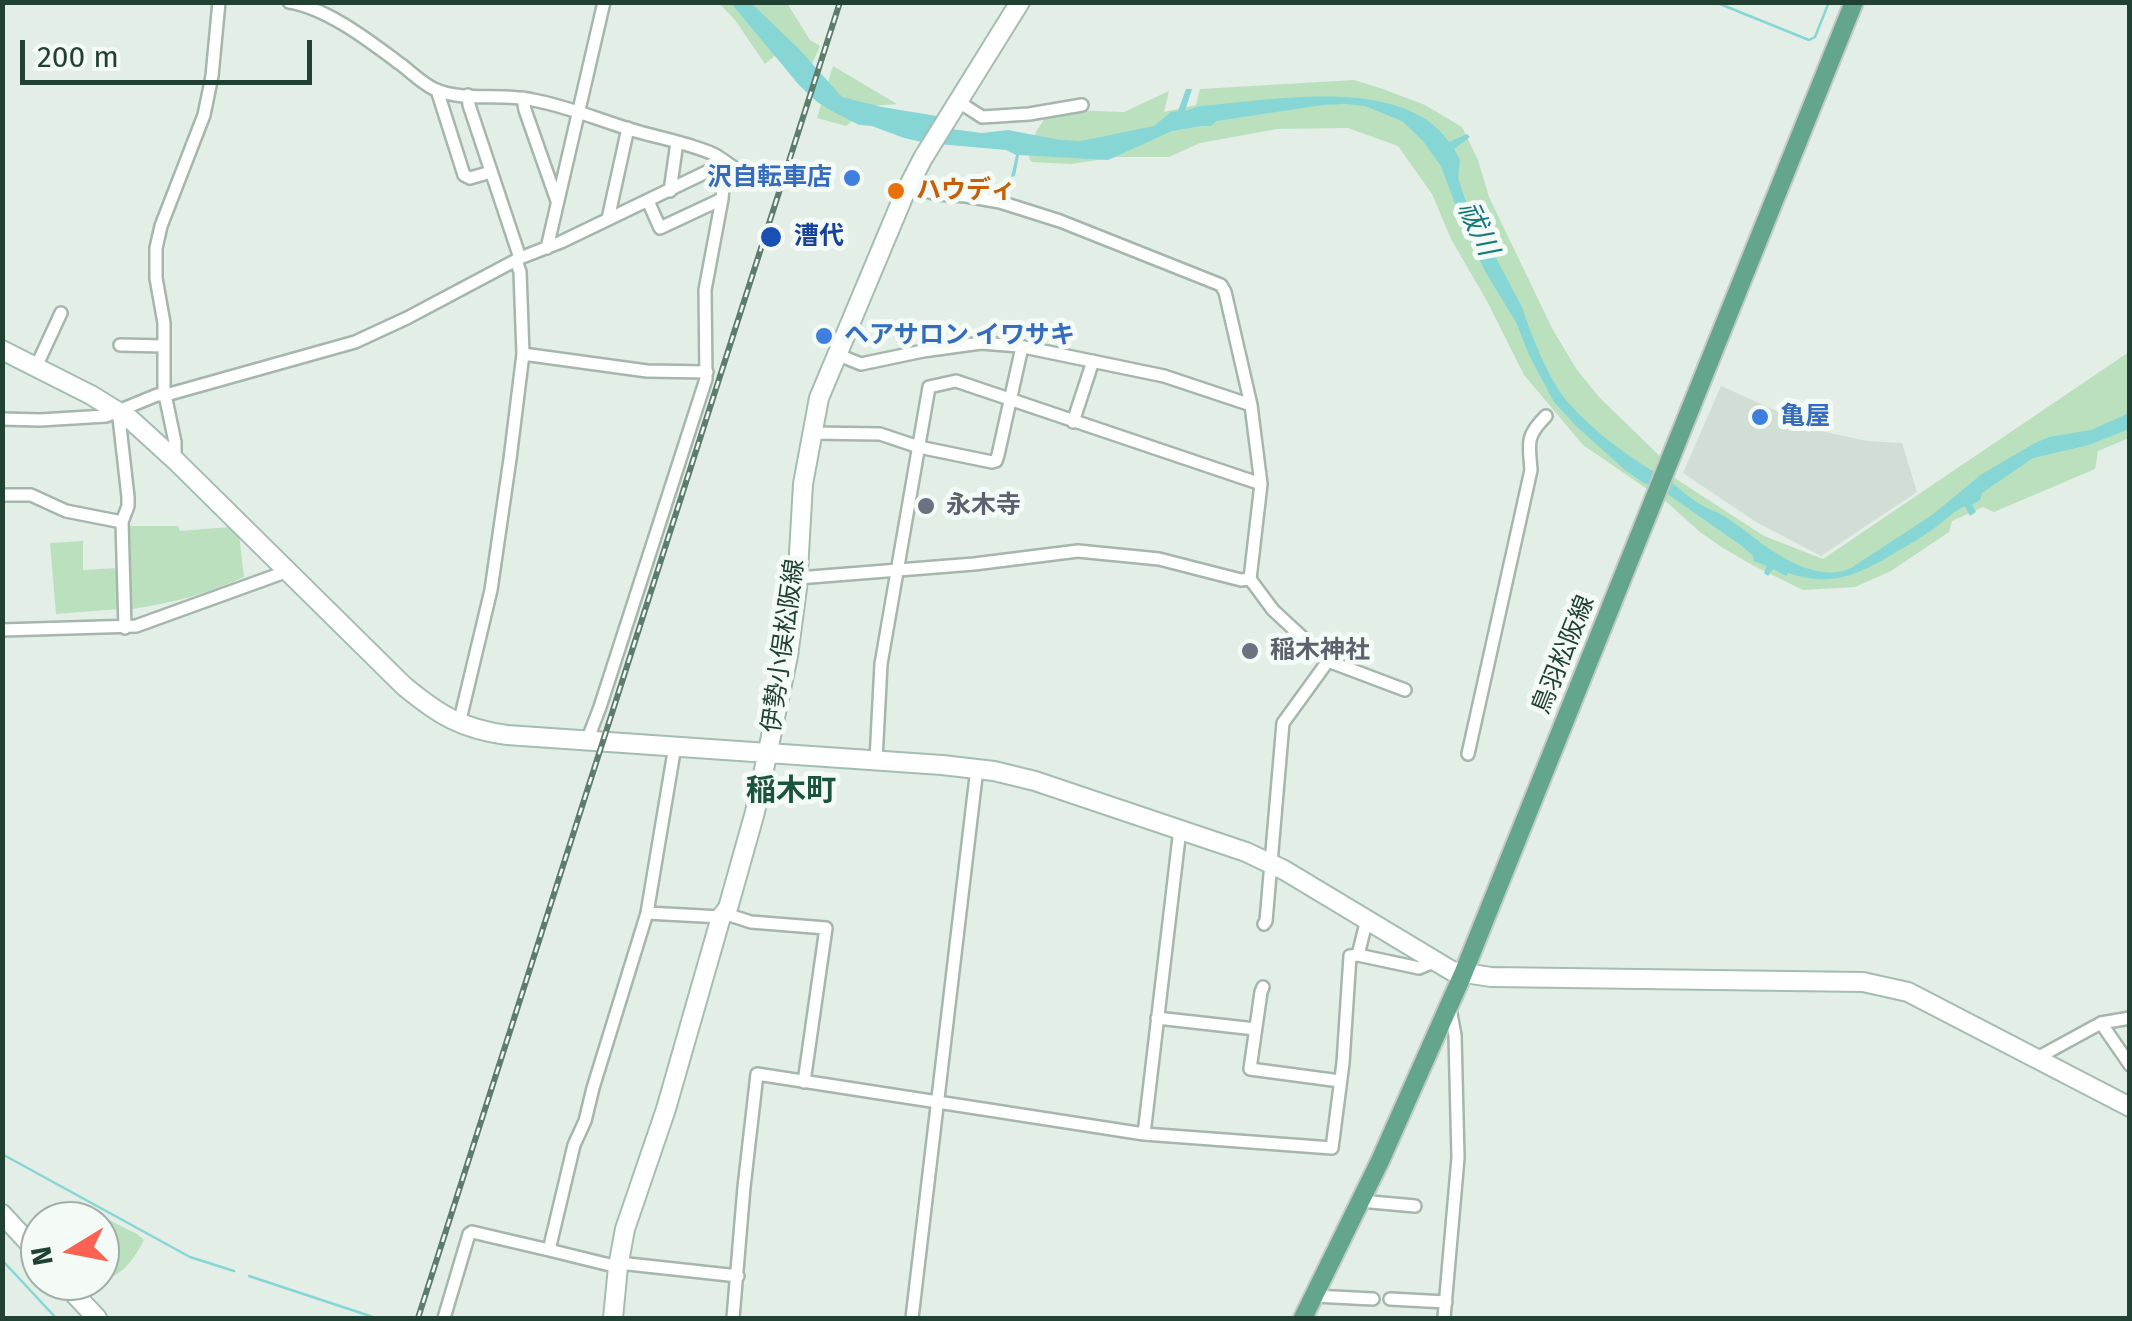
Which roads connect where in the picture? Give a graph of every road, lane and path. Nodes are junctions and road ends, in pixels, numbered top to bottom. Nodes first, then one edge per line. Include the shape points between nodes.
1 (219, 2) edge
2 (290, 2) edge
3 (604, 2) edge
4 (1020, 2) edge
5 (1854, 2) edge
6 (437, 90) junction
7 (468, 95) junction
8 (523, 98) junction
9 (958, 104) junction
10 (1082, 104) dead end
11 (579, 111) junction
12 (628, 128) junction
13 (677, 142) junction
14 (725, 163) junction
15 (491, 172) junction
16 (779, 181) dead end
17 (908, 186) junction
18 (670, 191) junction
19 (722, 199) junction
20 (558, 200) junction
21 (648, 201) junction
22 (608, 219) junction
23 (547, 248) junction
24 (518, 259) junction
25 (61, 313) dead end
26 (120, 344) dead end
27 (164, 346) junction
28 (1022, 346) junction
29 (2, 350) edge
30 (523, 354) junction
31 (836, 354) junction
32 (1094, 361) junction
33 (36, 367) junction
34 (707, 372) junction
35 (166, 395) junction
36 (1010, 401) junction
37 (1250, 405) junction
38 (118, 410) junction
39 (1546, 416) dead end
40 (2, 419) edge
41 (1073, 422) junction
42 (811, 433) junction
43 (919, 447) junction
44 (175, 460) junction
45 (1262, 484) junction
46 (2, 495) edge
47 (122, 522) junction
48 (897, 570) junction
49 (288, 571) junction
50 (798, 578) junction
51 (1250, 579) junction
52 (125, 628) junction
53 (2, 630) edge
54 (1328, 661) junction
55 (1405, 690) dead end
56 (458, 724) junction
57 (587, 741) junction
58 (675, 746) junction
59 (768, 754) junction
60 (1468, 754) dead end
61 (876, 760) junction
62 (977, 768) junction
63 (1180, 830) junction
64 (1271, 863) junction
65 (648, 913) junction
66 (722, 915) junction
67 (1367, 919) junction
68 (1264, 924) dead end
69 (1358, 955) junction
70 (1436, 961) junction
71 (1462, 974) junction
72 (1264, 987) dead end
73 (1450, 1003) junction
74 (1156, 1018) junction
75 (2130, 1018) edge
76 (2101, 1024) junction
77 (1255, 1029) junction
78 (2037, 1058) junction
79 (2130, 1065) edge
80 (1340, 1081) junction
81 (804, 1082) junction
82 (938, 1102) junction
83 (2130, 1107) edge
84 (1144, 1134) junction
85 (1360, 1201) junction
86 (1415, 1206) dead end
87 (2, 1214) edge
88 (20, 1233) edge
89 (549, 1250) junction
90 (618, 1265) junction
91 (738, 1276) junction
92 (1314, 1296) junction
93 (1373, 1299) dead end
94 (1390, 1299) dead end
95 (1446, 1302) junction
96 (444, 1318) edge
97 (613, 1318) edge
98 (732, 1318) edge
99 (912, 1318) edge
100 (1303, 1318) edge
101 (1444, 1318) edge

1 - 27 street via 204,115 158,237
2 - 6 street via 314,8
3 - 11 street
4 - 9 street, 伊勢小俣松阪線
5 - 71 main road, 鳥羽松阪線
6 - 7 street
6 - 15 street via 464,175
7 - 8 street
7 - 15 street
8 - 11 street
8 - 20 street
9 - 10 street via 982,117
9 - 17 street, 伊勢小俣松阪線
11 - 12 street
11 - 20 street
12 - 13 street
12 - 22 street
13 - 14 street
13 - 18 street
14 - 16 street via 757,180
14 - 18 street
14 - 19 street
15 - 24 street
17 - 31 street, 伊勢小俣松阪線
17 - 37 street via 1000,202 1221,285
18 - 21 street
19 - 21 street via 660,228
19 - 34 street via 705,290
20 - 23 street
21 - 22 street
22 - 23 street
23 - 24 street
24 - 30 street
24 - 35 street via 355,342
25 - 33 street
26 - 27 street
27 - 35 street
28 - 31 street via 980,343 861,364
28 - 32 street
28 - 36 street
29 - 33 street
30 - 34 street
30 - 56 street via 491,590
31 - 42 street, 伊勢小俣松阪線
32 - 37 street
32 - 41 street
33 - 38 street
34 - 57 street
35 - 38 street
35 - 44 street
36 - 41 street
36 - 43 street via 996,461
36 - 43 street via 956,382 929,386
37 - 45 street
38 - 40 street via 106,416
38 - 44 street
38 - 47 street via 128,497
39 - 60 street via 1528,438 1531,470
41 - 45 street
42 - 43 street via 880,434
42 - 50 street, 伊勢小俣松阪線
43 - 48 street
44 - 49 street
45 - 51 street
46 - 47 street via 31,495 66,511
47 - 52 street
48 - 50 street
48 - 51 street via 1090,551
48 - 61 street
49 - 52 street
49 - 56 street via 404,686
50 - 59 street, 伊勢小俣松阪線
51 - 54 street
52 - 53 street
54 - 55 street
54 - 64 street via 1284,722
56 - 57 street
57 - 58 street
58 - 59 street
58 - 65 street
59 - 61 street
59 - 66 street, 伊勢小俣松阪線
61 - 62 street
62 - 63 street
62 - 82 street
63 - 64 street
63 - 74 street
64 - 67 street
64 - 68 street
65 - 66 street
65 - 89 street via 574,1145
66 - 81 street via 826,928
66 - 90 street, 伊勢小俣松阪線
67 - 69 street
67 - 70 street
69 - 70 street via 1418,968
69 - 80 street via 1350,956
70 - 71 street
71 - 73 main road, 鳥羽松阪線
71 - 78 street via 1863,982 1908,992
72 - 77 street
73 - 85 main road, 鳥羽松阪線
73 - 95 street via 1458,1158
74 - 77 street
74 - 84 street
75 - 76 street
76 - 78 street
76 - 79 street
77 - 80 street via 1250,1069
78 - 83 street
80 - 84 street via 1332,1148
81 - 82 street
81 - 91 street via 757,1074
82 - 84 street
82 - 99 street
85 - 86 street
85 - 92 main road, 鳥羽松阪線
87 - 88 street
89 - 90 street
89 - 96 street via 472,1232
90 - 91 street
90 - 97 street, 伊勢小俣松阪線
91 - 98 street
92 - 93 street
92 - 100 main road, 鳥羽松阪線
94 - 95 street
95 - 101 street

